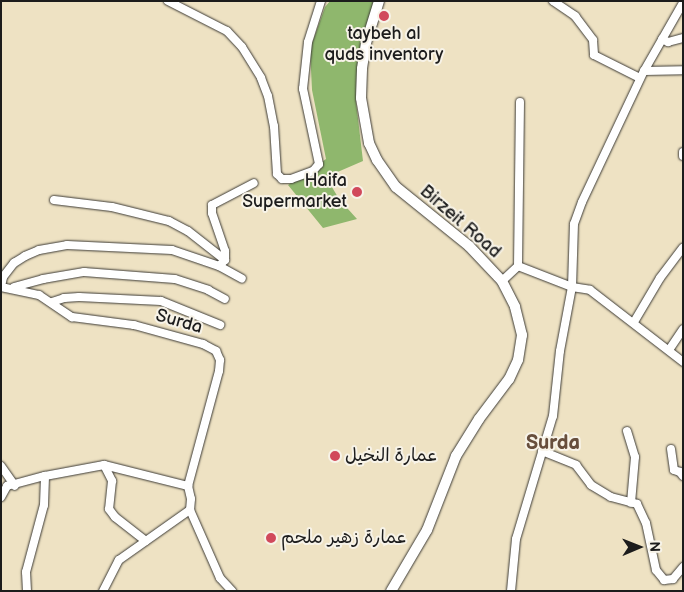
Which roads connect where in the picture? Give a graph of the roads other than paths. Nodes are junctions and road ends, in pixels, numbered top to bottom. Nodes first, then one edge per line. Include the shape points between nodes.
1 (168, 1) edge
2 (321, 1) edge
3 (379, 1) edge
4 (553, 1) edge
5 (683, 3) edge
6 (683, 38) edge
7 (662, 39) junction
8 (683, 70) edge
9 (642, 74) junction
10 (520, 102) dead end
11 (683, 152) edge
12 (683, 156) edge
13 (254, 183) dead end
14 (54, 200) dead end
15 (683, 248) edge
16 (222, 263) junction
17 (518, 266) junction
18 (242, 279) dead end
19 (502, 281) junction
20 (1, 286) edge
21 (572, 287) junction
22 (12, 288) junction
23 (225, 298) dead end
24 (52, 302) junction
25 (634, 322) junction
26 (220, 325) dead end
27 (683, 329) edge
28 (669, 350) junction
29 (683, 362) edge
30 (627, 432) dead end
31 (671, 449) dead end
32 (542, 451) junction
33 (104, 465) junction
34 (1, 466) edge
35 (45, 476) junction
36 (683, 476) edge
37 (14, 486) junction
38 (188, 486) junction
39 (1, 497) edge
40 (631, 502) junction
41 (190, 510) junction
42 (146, 540) junction
43 (683, 567) edge
44 (27, 591) edge
45 (103, 591) edge
46 (232, 591) edge
47 (391, 591) edge
48 (511, 591) edge

1 - 2 street via 226,31 242,47 268,96 274,126 277,174 282,179 291,180 313,172 319,164 303,89 308,42
3 - 19 main road, Birzeit Road via 362,69 361,98 369,142 396,187 469,246
4 - 9 street via 574,16 593,40 594,55
5 - 7 street
6 - 7 street via 668,42
7 - 9 street
8 - 9 street
9 - 21 street via 574,224
10 - 17 street
11 - 12 street
13 - 16 street via 212,205 225,251
14 - 16 street via 112,208 169,221 188,231
15 - 25 street via 660,278
16 - 18 street
16 - 20 street via 172,250 67,245 25,256 14,263 3,277
17 - 19 street
17 - 21 street
19 - 47 main road, Birzeit Road via 520,321 522,335 518,360 509,379 456,456 427,530
20 - 22 street, Surda
21 - 25 street via 590,290
21 - 32 street via 560,351 553,416
22 - 23 street via 84,272 175,279
22 - 24 street, Surda via 26,290
24 - 26 street via 79,297 161,301
24 - 38 street, Surda via 72,317 134,325 203,344 216,351 220,360 219,371
25 - 28 street
27 - 28 street
28 - 29 street
30 - 40 street via 635,457
31 - 36 street via 674,470
32 - 40 street via 576,465 592,486 611,497
32 - 48 street via 516,539
33 - 35 street
33 - 38 street
33 - 42 street via 112,480 109,509
34 - 37 street
35 - 37 street
35 - 44 street via 44,505 26,572
37 - 39 street via 8,486
38 - 41 street, Surda
40 - 43 street via 637,504 646,523 656,570 664,580 673,579
41 - 42 street
41 - 46 street, Surda via 220,578
42 - 45 street via 119,560

